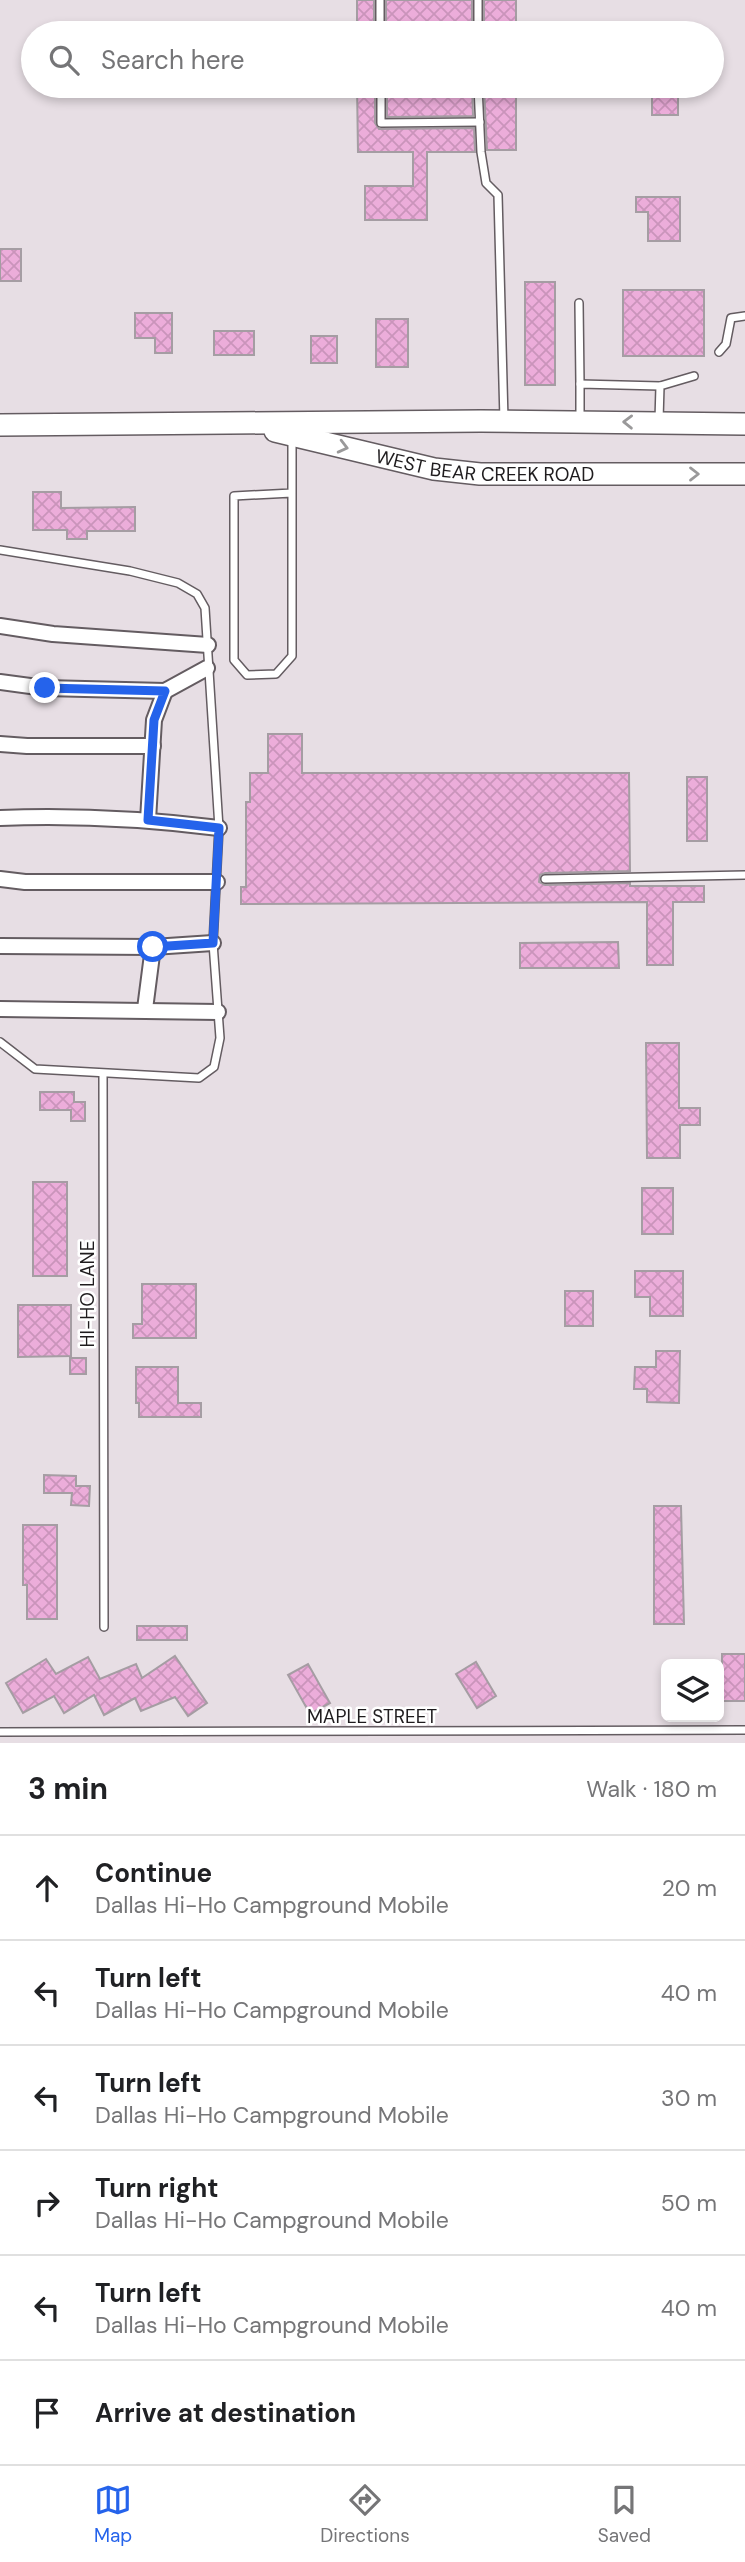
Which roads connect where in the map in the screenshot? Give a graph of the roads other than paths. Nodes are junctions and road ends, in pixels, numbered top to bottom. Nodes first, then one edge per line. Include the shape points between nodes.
1 (380, 0) edge
2 (478, 0) edge
3 (380, 21) edge
4 (478, 21) edge
5 (381, 98) edge
6 (479, 98) edge
7 (480, 122) junction
8 (579, 303) dead end
9 (745, 316) edge
10 (719, 352) dead end
11 (694, 376) dead end
12 (580, 384) junction
13 (660, 386) junction
14 (504, 421) junction
15 (580, 421) junction
16 (659, 422) junction
17 (229, 423) junction
18 (745, 424) edge
19 (0, 425) edge
20 (292, 434) junction
21 (745, 474) edge
22 (292, 493) junction
23 (0, 550) edge
24 (0, 626) edge
25 (208, 645) junction
26 (207, 668) junction
27 (0, 682) edge
28 (165, 691) junction
29 (0, 744) edge
30 (153, 746) junction
31 (0, 818) edge
32 (148, 820) junction
33 (219, 828) junction
34 (745, 875) edge
35 (0, 879) edge
36 (545, 880) dead end
37 (217, 883) junction
38 (213, 943) junction
39 (0, 947) edge
40 (153, 947) junction
41 (0, 1009) edge
42 (145, 1009) junction
43 (218, 1012) junction
44 (0, 1042) edge
45 (103, 1074) junction
46 (104, 1627) dead end
47 (745, 1730) edge
48 (0, 1732) edge

1 - 3 lane
2 - 4 lane
5 - 7 lane via 381,123
6 - 7 lane
7 - 14 lane via 486,183 498,195
8 - 12 lane
9 - 10 lane via 732,318 726,344
11 - 13 lane
12 - 13 lane
12 - 15 lane
13 - 16 lane
14 - 15 main road, WEST BEAR CREEK ROAD
14 - 17 main road, WEST BEAR CREEK ROAD
16 -> 15 main road, WEST BEAR CREEK ROAD
16 - 18 main road, WEST BEAR CREEK ROAD
17 - 19 main road, WEST BEAR CREEK ROAD
17 - 20 main road, WEST BEAR CREEK ROAD
20 -> 21 main road, WEST BEAR CREEK ROAD via 434,469 480,474
20 - 22 lane
22 - 22 lane via 292,656 276,674 247,675 234,660 234,496
23 - 25 lane via 178,583 197,594 205,608
24 - 25 street
25 - 26 lane
26 - 28 street
26 - 33 lane
27 - 28 street via 45,688
28 - 30 street via 154,720
29 - 30 street
30 - 32 street
31 - 32 street
32 - 33 street
33 - 37 lane
34 - 36 lane
35 - 37 street
37 - 38 lane
38 - 40 street
38 - 43 lane
39 - 40 street
40 - 42 street
41 - 42 street
42 - 43 street
43 - 45 lane via 215,1067 199,1077
44 - 45 lane via 35,1069
45 - 46 lane, HI-HO LANE
47 - 48 lane, MAPLE STREET

